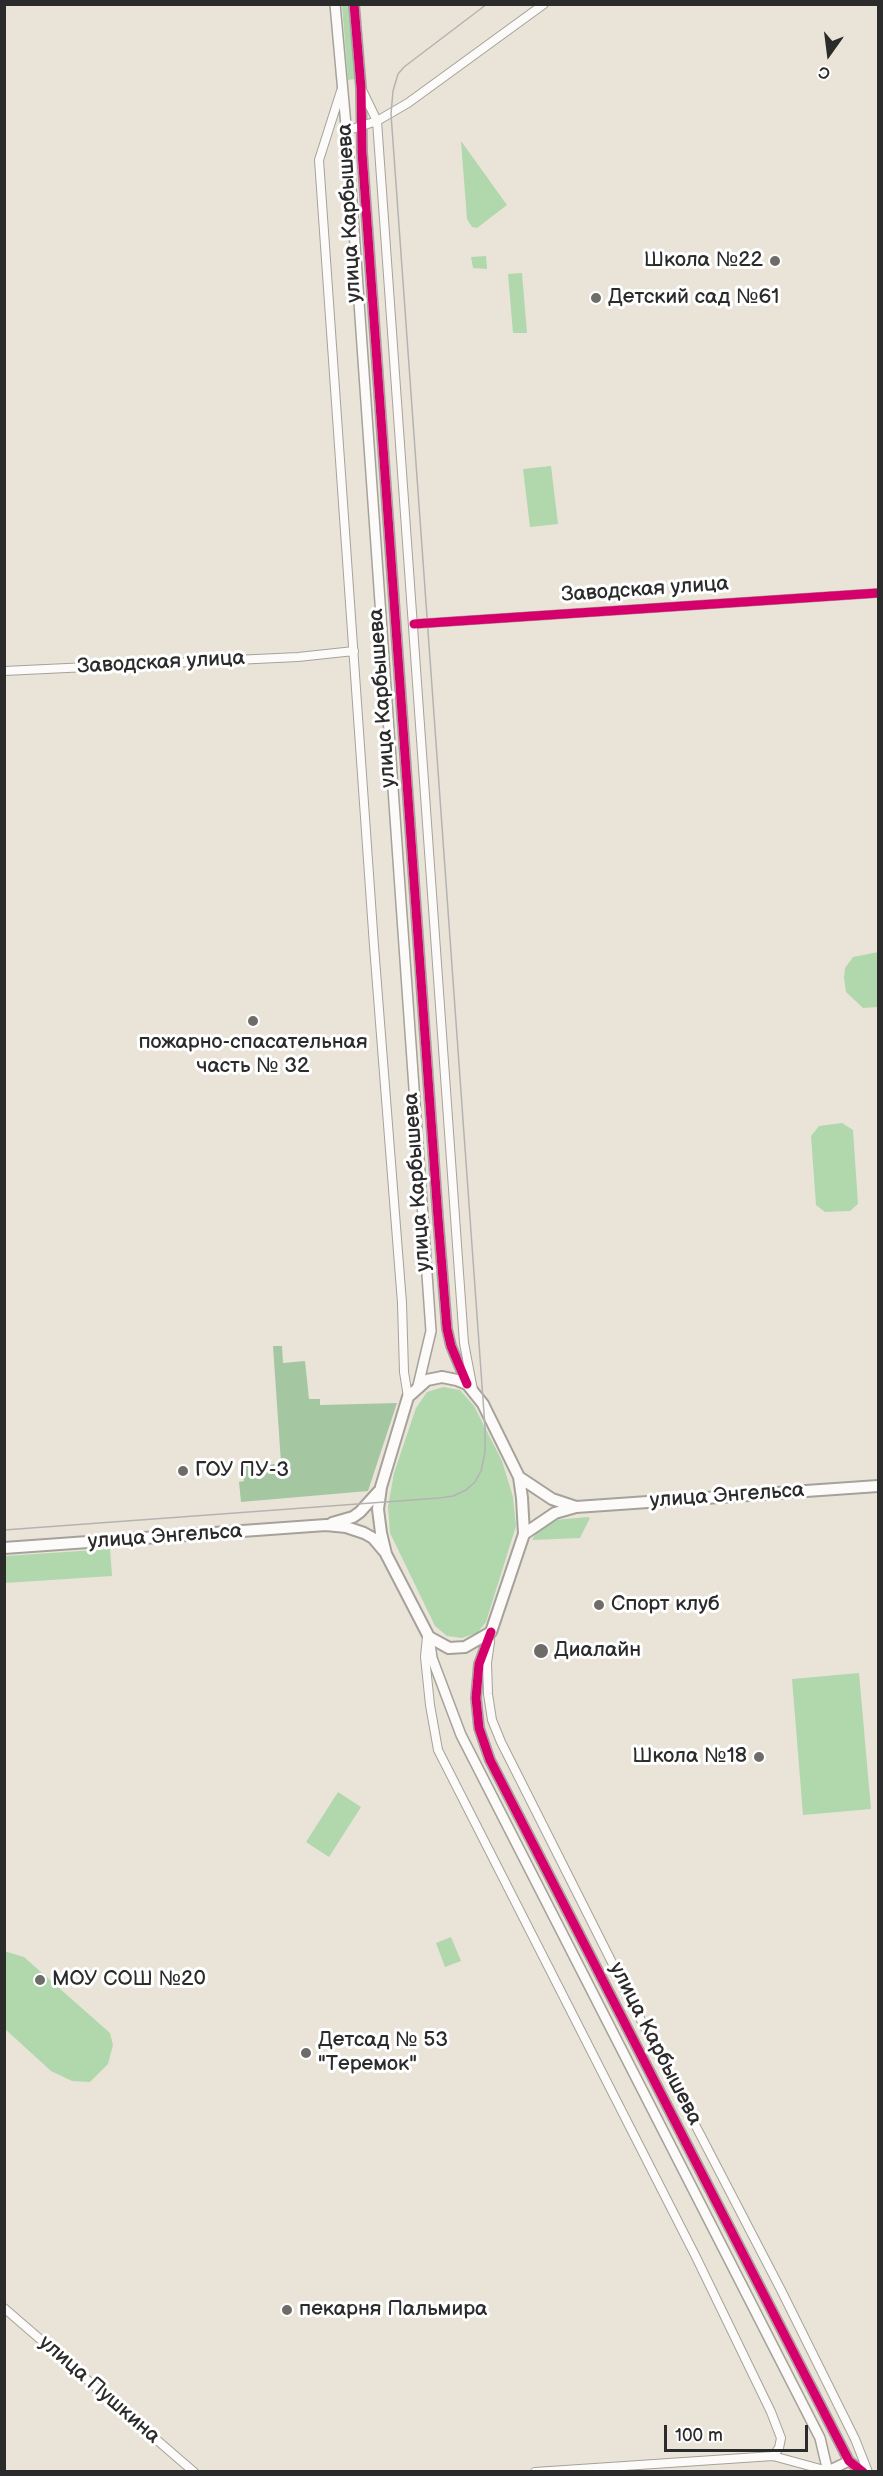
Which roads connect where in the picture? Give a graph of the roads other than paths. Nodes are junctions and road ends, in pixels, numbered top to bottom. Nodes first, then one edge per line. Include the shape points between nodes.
1 (335, 4) edge
2 (354, 4) edge
3 (544, 4) edge
4 (361, 88) junction
5 (342, 89) junction
6 (377, 121) junction
7 (362, 128) junction
8 (346, 131) junction
9 (879, 593) edge
10 (414, 624) junction
11 (354, 651) junction
12 (4, 671) edge
13 (418, 1386) junction
14 (470, 1388) junction
15 (408, 1397) junction
16 (519, 1477) junction
17 (879, 1486) edge
18 (381, 1487) junction
19 (576, 1507) junction
20 (326, 1525) junction
21 (524, 1534) junction
22 (4, 1548) edge
23 (386, 1554) junction
24 (491, 1632) junction
25 (428, 1635) junction
26 (4, 2308) edge
27 (773, 2456) junction
28 (849, 2461) junction
29 (828, 2471) edge
30 (194, 2472) edge
31 (535, 2472) edge
32 (863, 2472) edge
33 (868, 2472) edge

1 - 5 street, улица Карбышева
2 - 4 street, улица Карбышева
3 - 6 street via 408,103
4 - 6 street, улица Карбышева
4 - 7 street, улица Карбышева
5 - 8 street, улица Карбышева
5 - 11 street, улица Карбышева via 320,159
6 - 7 street
6 - 10 street, улица Карбышева
7 - 8 street
7 - 14 street, улица Карбышева via 438,1229 447,1329
8 - 13 street, улица Карбышева via 431,1331
9 - 10 street, Заводская улица
10 - 14 street, улица Карбышева
11 - 12 street, Заводская улица
11 - 15 street, улица Карбышева
13 - 14 main road via 442,1377
13 - 15 main road, улица Карбышева
14 - 16 main road, улица Карбышева via 483,1404
15 - 18 main road, улица Карбышева
16 - 19 main road, улица Энгельса via 552,1499
16 - 21 main road, улица Карбышева
17 - 19 main road, улица Энгельса
18 - 20 main road, улица Энгельса via 353,1517
18 - 23 main road, улица Карбышева via 378,1509
19 - 21 main road, улица Энгельса via 555,1513
20 - 22 main road, улица Энгельса
20 - 23 main road, улица Энгельса via 364,1533
21 - 24 main road, улица Карбышева
23 - 25 main road, улица Карбышева
24 - 25 main road via 465,1647 449,1648
24 - 28 street, улица Карбышева via 479,1664 476,1698 479,1728 490,1760
24 - 33 street, улица Карбышева via 488,1694 501,1743 781,2290
25 - 27 street via 425,1657 438,1750 766,2402 781,2438
25 - 29 street, улица Карбышева via 432,1658 461,1735 820,2439
26 - 30 street, улица Пушкина
27 - 29 street
27 - 31 street
28 - 29 street
28 - 32 street

